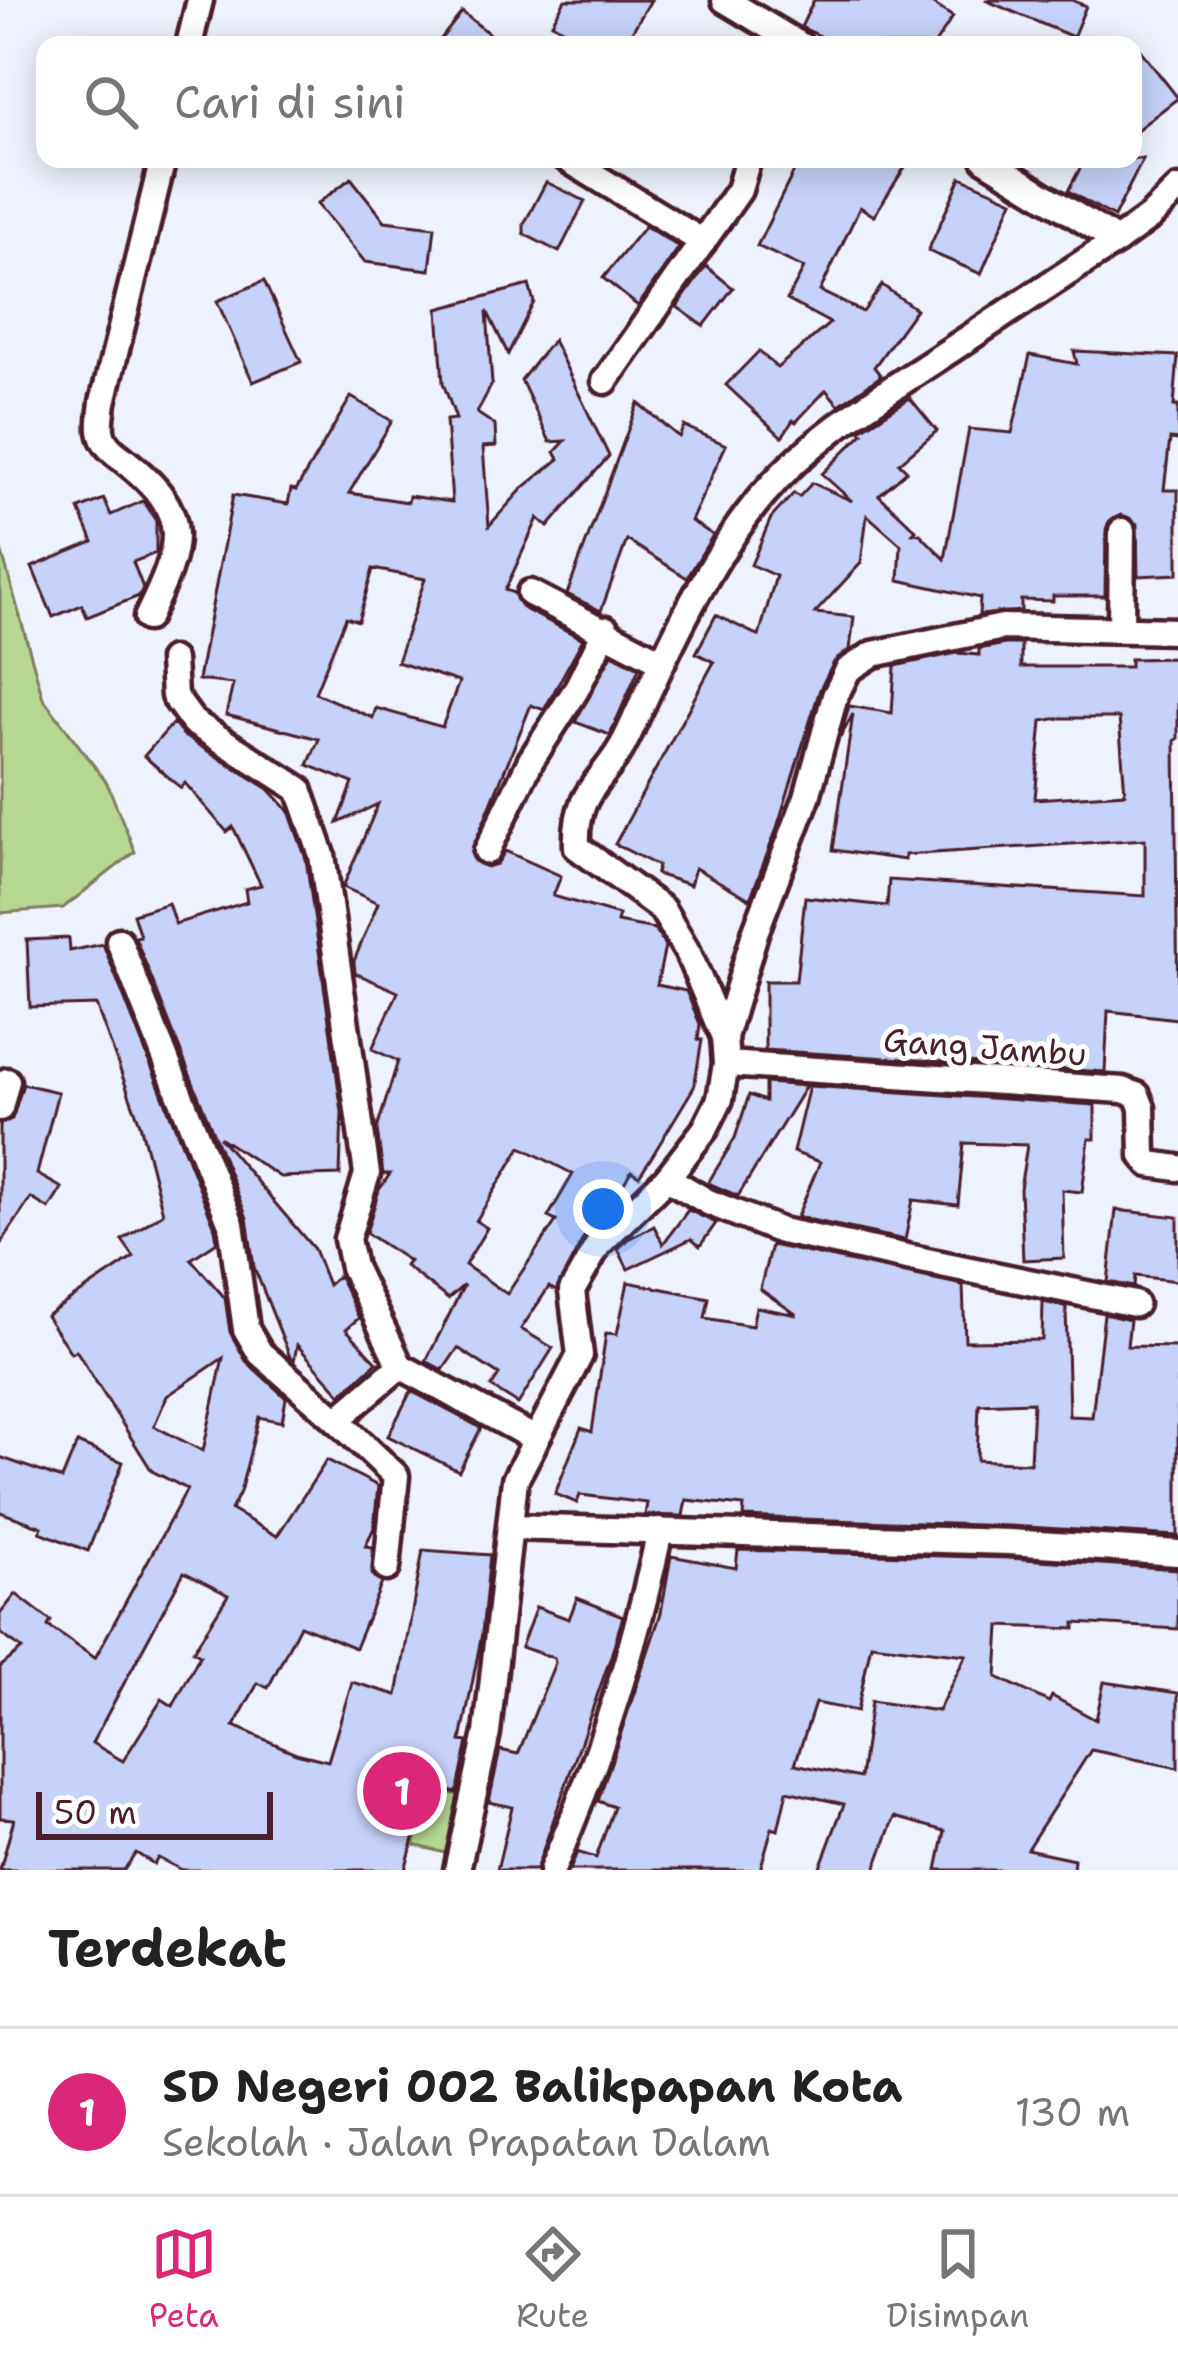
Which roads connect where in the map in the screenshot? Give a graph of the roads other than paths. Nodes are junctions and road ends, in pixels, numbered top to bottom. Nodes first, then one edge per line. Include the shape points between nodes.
1 (200, 0) edge
2 (725, 0) edge
3 (191, 36) edge
4 (779, 36) edge
5 (161, 168) edge
6 (582, 168) edge
7 (745, 168) edge
8 (999, 168) edge
9 (1178, 189) edge
10 (1117, 241) junction
11 (703, 242) junction
12 (604, 381) dead end
13 (1122, 531) dead end
14 (530, 593) dead end
15 (147, 618) dead end
16 (1121, 628) junction
17 (606, 629) junction
18 (1178, 631) edge
19 (172, 660) dead end
20 (661, 661) junction
21 (487, 851) dead end
22 (118, 941) dead end
23 (724, 1037) junction
24 (726, 1064) junction
25 (7, 1082) dead end
26 (0, 1108) edge
27 (1178, 1168) edge
28 (668, 1178) junction
29 (1135, 1304) dead end
30 (400, 1366) junction
31 (337, 1420) junction
32 (534, 1438) junction
33 (511, 1527) junction
34 (660, 1532) junction
35 (1178, 1553) edge
36 (387, 1568) dead end
37 (457, 1870) edge
38 (552, 1870) edge

1 - 3 street
2 - 4 street
5 - 15 street via 101,433 165,498 175,524 168,574
6 - 11 street
7 - 11 street
8 - 10 street
9 - 10 street
10 - 20 street via 796,461 761,496
11 - 12 street
13 - 16 street
14 - 17 street
16 - 18 street
16 - 23 street via 981,631 873,654 848,670
17 - 20 street
17 - 21 street
19 - 30 street via 174,696 193,722 298,789 322,855 367,1174 347,1239
20 - 23 street via 625,742 588,791 576,818 577,847 662,909
22 - 31 street via 231,1224 246,1328 260,1352
23 - 24 street
24 - 27 street, Gang Jambu via 1123,1090 1142,1108 1143,1156
24 - 28 street via 721,1099
25 - 26 street
28 - 29 street via 781,1231
28 - 32 street via 581,1270 572,1291 580,1354
30 - 31 street
30 - 32 street
31 - 36 street via 396,1476
32 - 33 street via 515,1480
33 - 34 street
33 - 37 street via 487,1733
34 - 35 street
34 - 38 street via 642,1616

